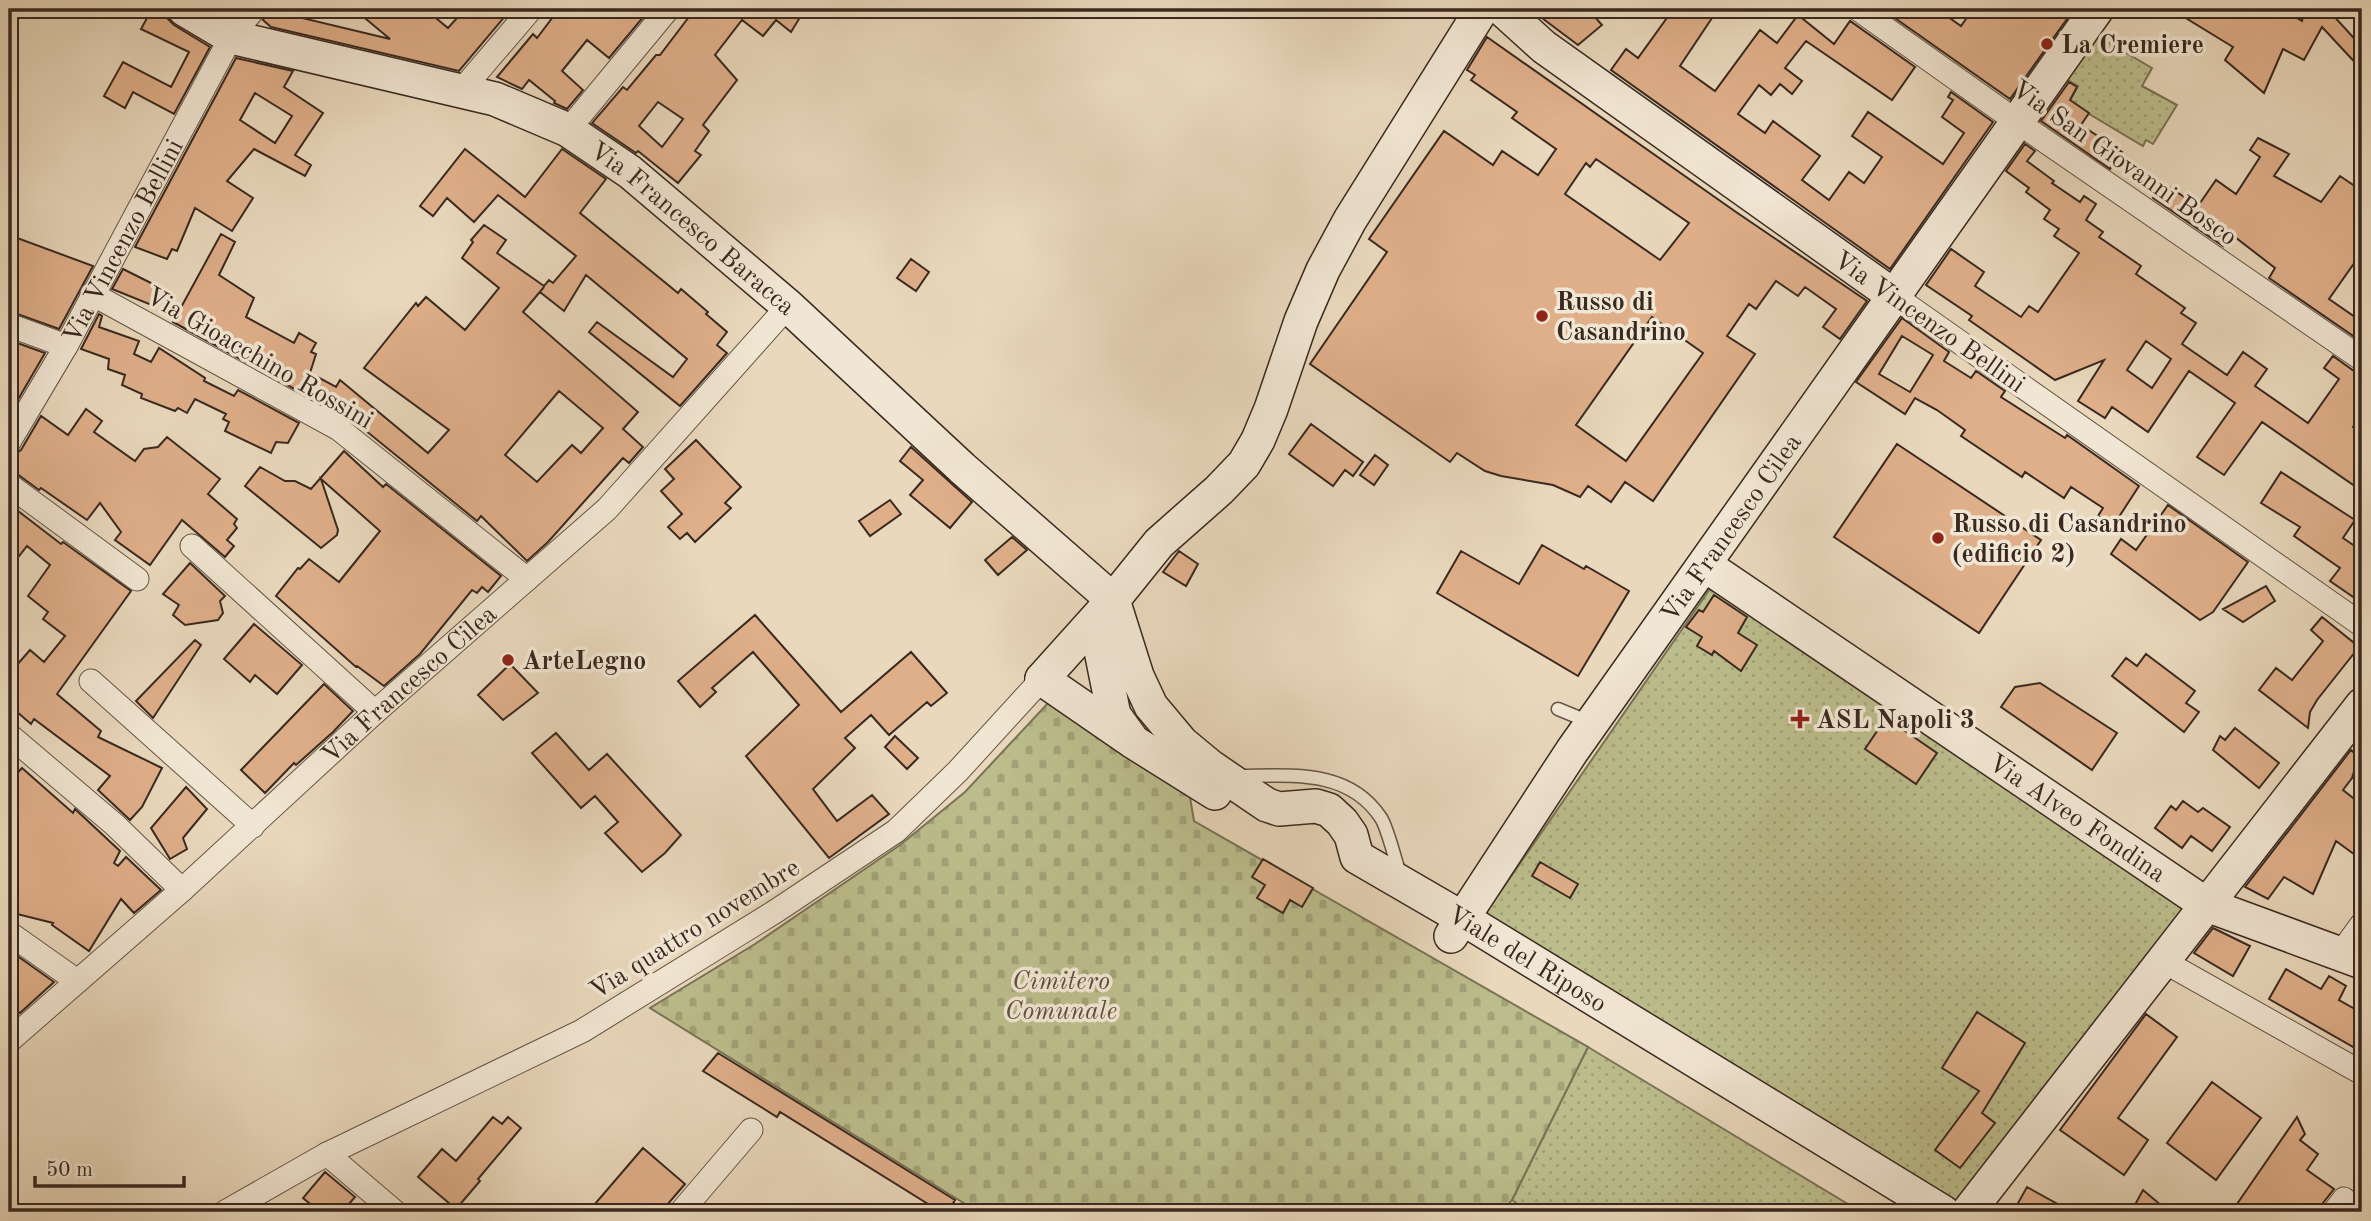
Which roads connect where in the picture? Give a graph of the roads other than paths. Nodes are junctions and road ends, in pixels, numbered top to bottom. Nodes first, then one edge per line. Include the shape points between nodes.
1 (184, 9) edge
2 (254, 9) edge
3 (531, 9) edge
4 (668, 9) edge
5 (1482, 9) edge
6 (1502, 9) edge
7 (1857, 9) edge
8 (2097, 9) edge
9 (231, 37) junction
10 (461, 91) junction
11 (2016, 121) junction
12 (568, 130) junction
13 (92, 294) junction
14 (1894, 296) junction
15 (788, 306) junction
16 (9, 325) edge
17 (66, 346) junction
18 (2362, 359) edge
19 (9, 442) edge
20 (9, 485) edge
21 (192, 546) dead end
22 (1705, 565) junction
23 (137, 579) dead end
24 (527, 579) junction
25 (1104, 610) junction
26 (2362, 625) edge
27 (1115, 674) junction
28 (1042, 679) junction
29 (91, 681) dead end
30 (2362, 705) edge
31 (1558, 709) dead end
32 (375, 712) junction
33 (1592, 723) junction
34 (9, 735) edge
35 (1132, 741) junction
36 (253, 826) junction
37 (183, 890) junction
38 (2207, 905) junction
39 (2362, 925) edge
40 (1457, 927) junction
41 (9, 933) edge
42 (2355, 959) edge
43 (2163, 961) junction
44 (77, 981) junction
45 (9, 1041) edge
46 (2362, 1073) edge
47 (751, 1130) dead end
48 (327, 1154) junction
49 (225, 1212) edge
50 (395, 1212) edge
51 (681, 1212) edge
52 (1913, 1212) edge
53 (1943, 1212) edge
54 (1968, 1212) edge

1 - 9 street, Via Francesco Baracca
2 - 9 street, Via Vincenzo Bellini
3 - 10 street
4 - 12 street
5 - 25 street via 1323,270 1271,409 1244,464 1159,543
6 - 14 street, Via Vincenzo Bellini via 1544,47
7 - 11 street, Via San Giovanni Bosco
8 - 11 street, Via Francesco Cilea
9 - 10 street, Via Francesco Baracca
9 - 13 street, Via Vincenzo Bellini
10 - 12 street, Via Francesco Baracca via 495,99
11 - 14 street, Via Francesco Cilea
11 - 18 street, Via San Giovanni Bosco
12 - 15 street, Via Francesco Baracca via 630,172
13 - 17 street, Via Vincenzo Bellini
13 - 24 street, Via Gioacchino Rossini via 339,429
14 - 22 street, Via Francesco Cilea
14 - 26 street, Via Vincenzo Bellini
15 - 24 street, Via Francesco Cilea via 607,509
15 - 25 street, Via Francesco Baracca via 962,468
16 - 17 street
17 - 19 street, Via Vincenzo Bellini
20 - 23 street
21 - 32 street
22 - 33 street, Via Francesco Cilea
22 - 38 street, Via Alveo Fondina
24 - 32 street, Via Francesco Cilea
25 - 27 street, Viale del Riposo
25 - 28 street
27 - 28 street, Viale del Riposo
27 - 35 street, Viale del Riposo via 1114,715
27 - 40 street, Viale del Riposo via 1113,683 1123,677 1133,679 1144,690 1151,706 1182,743 1237,776 1267,805 1329,810 1350,835 1357,858 1403,884
28 - 35 street, Viale del Riposo
28 - 48 street, Via quattro novembre via 896,831 776,911 582,1031
29 - 36 street
30 - 38 street
31 - 33 lane
32 - 36 street, Via Francesco Cilea
33 - 40 street, Via Francesco Cilea
34 - 37 street
35 - 40 street, Viale del Riposo via 1262,823 1304,822 1318,827 1331,838 1343,870
36 - 37 street, Via Francesco Cilea
37 - 44 street, Via Francesco Cilea
38 - 42 street, Via Alveo Fondina
38 - 43 street
39 - 42 street
40 - 52 street, Viale del Riposo
40 - 53 street, Viale del Riposo
41 - 44 street
43 - 46 street
43 - 54 street
44 - 45 street, Via Francesco Cilea
47 - 51 street
48 - 49 street, Via quattro novembre
48 - 50 street

